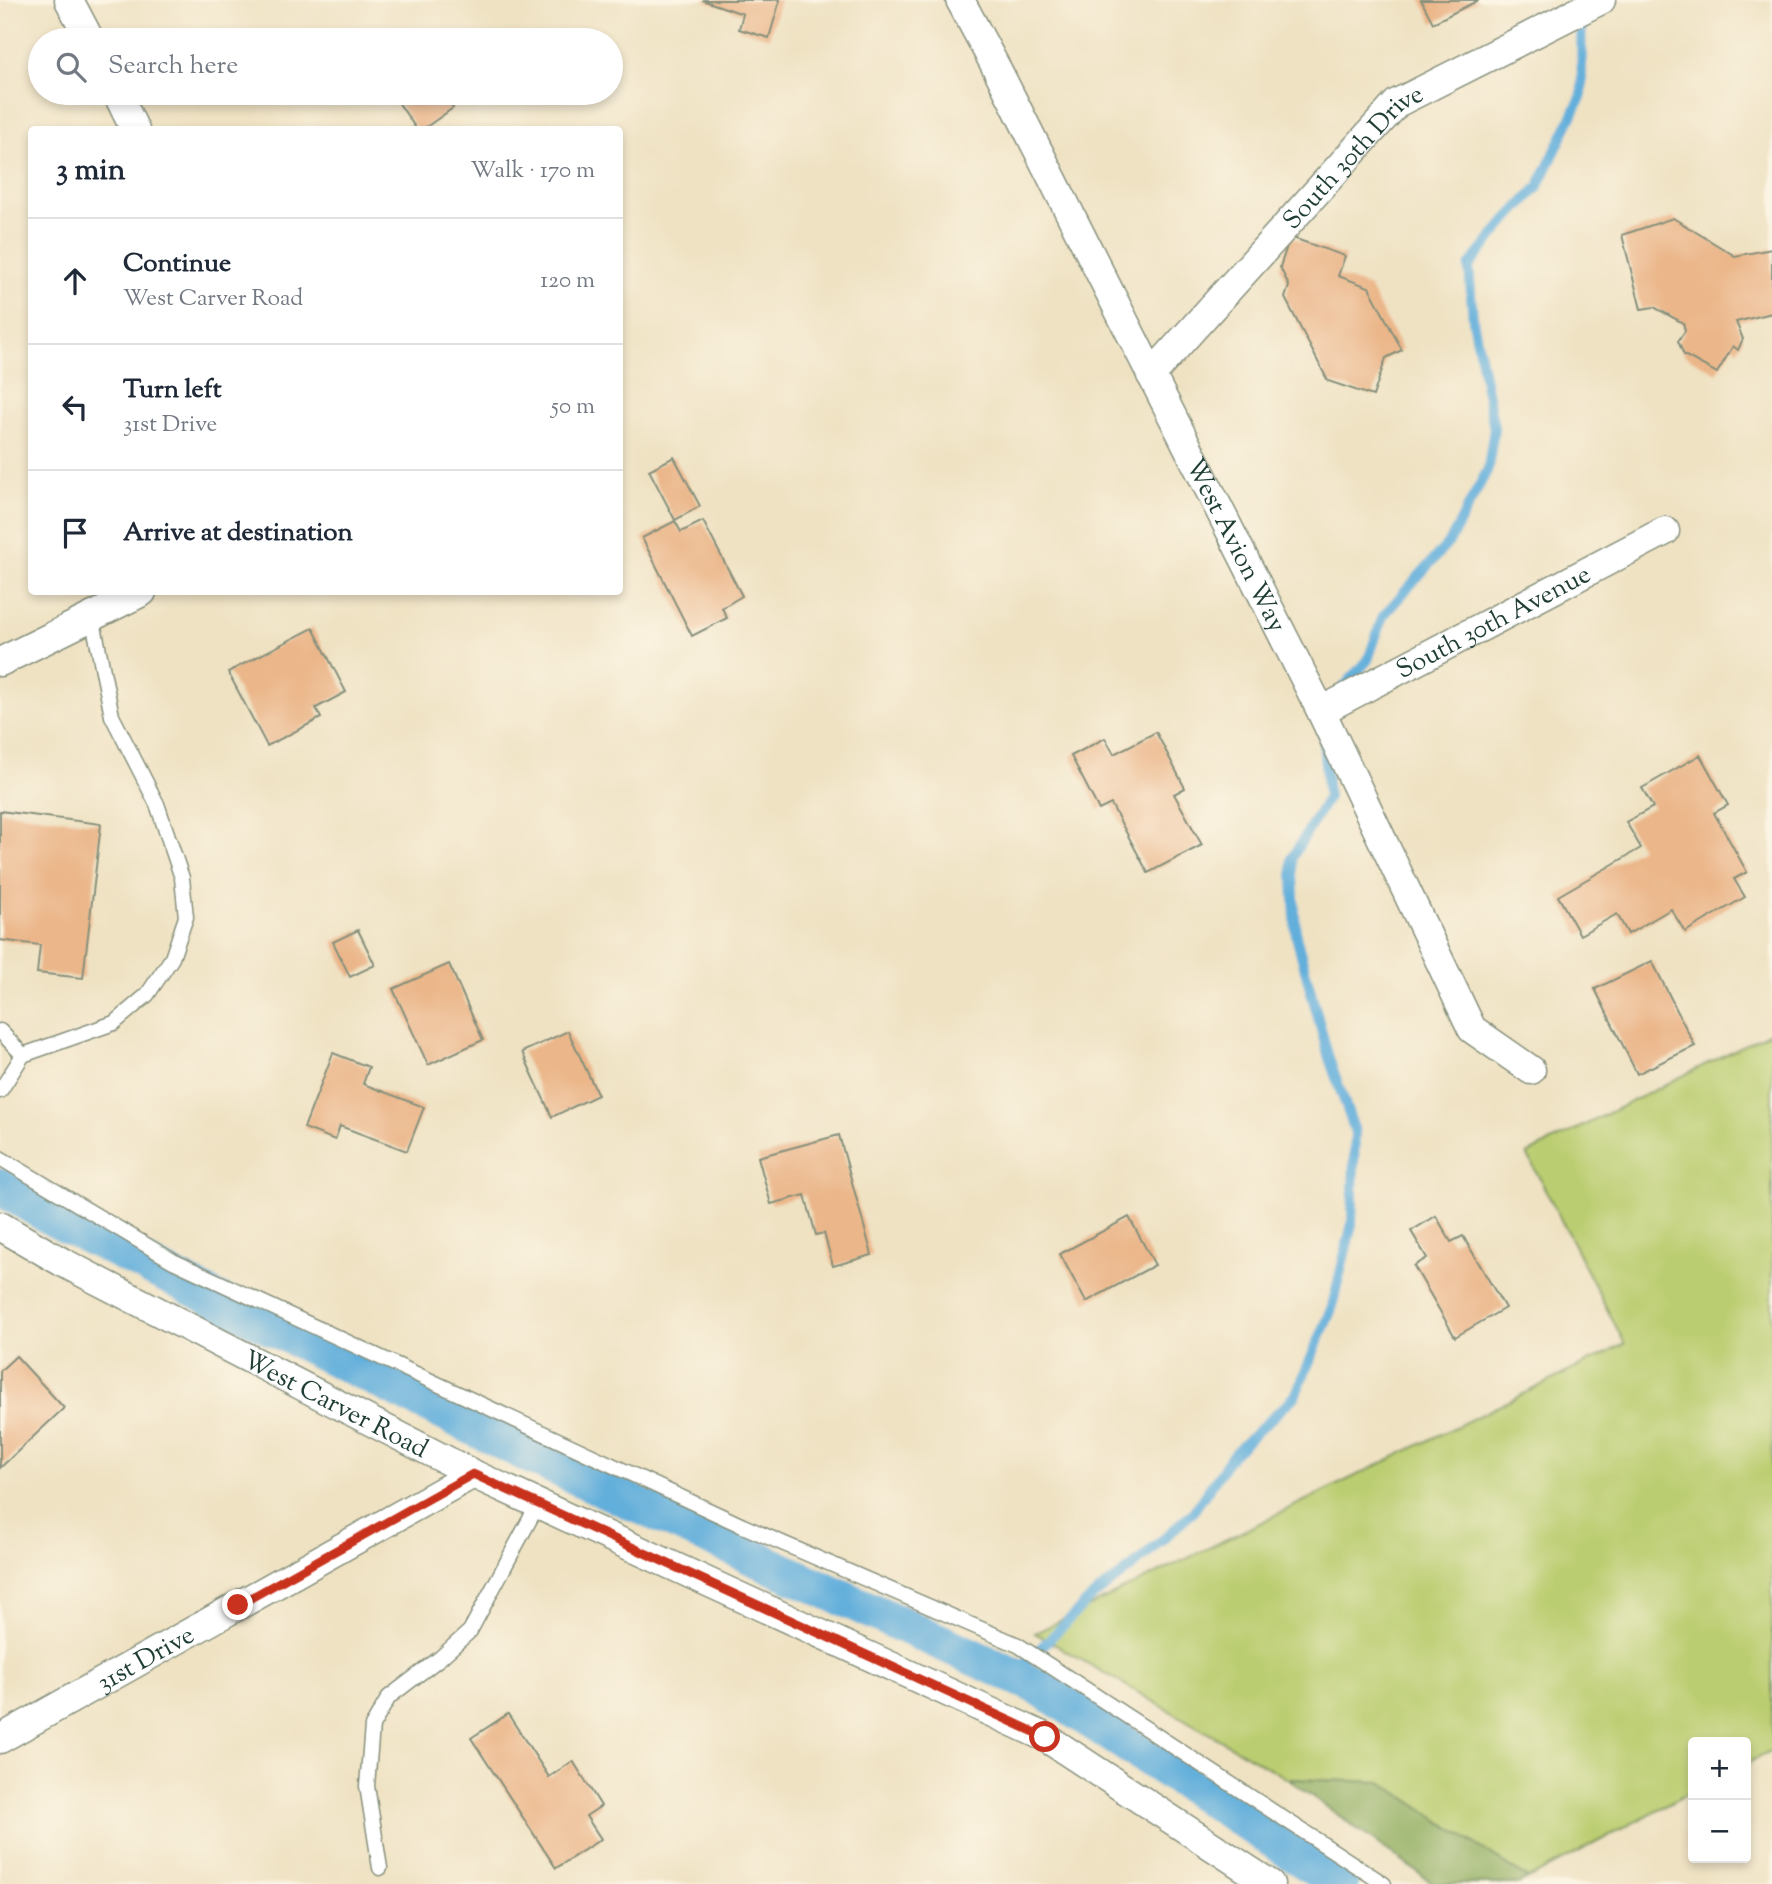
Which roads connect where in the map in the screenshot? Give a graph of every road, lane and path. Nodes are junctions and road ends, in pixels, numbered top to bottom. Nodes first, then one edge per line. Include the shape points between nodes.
1 (69, 0) edge
2 (960, 0) edge
3 (1601, 0) edge
4 (84, 28) edge
5 (123, 105) edge
6 (133, 126) edge
7 (1151, 375) junction
8 (1665, 531) dead end
9 (136, 595) edge
10 (92, 616) junction
11 (0, 662) edge
12 (1321, 711) junction
13 (0, 1031) edge
14 (23, 1055) junction
15 (1531, 1070) dead end
16 (0, 1091) edge
17 (0, 1158) edge
18 (0, 1226) edge
19 (473, 1474) junction
20 (538, 1504) junction
21 (0, 1739) edge
22 (380, 1868) dead end
23 (1270, 1884) edge
24 (1384, 1884) edge

1 - 4 street
2 - 7 street, West Avion Way
3 - 7 street, South 30th Drive via 1397,103
5 - 6 street
7 - 12 street, West Avion Way
8 - 12 street, South 30th Avenue
9 - 10 street
10 - 11 street
10 - 14 lane via 112,716 157,804 181,878 186,918 172,958 147,995 114,1023
12 - 15 street, West Avion Way via 1472,1028
13 - 14 lane
14 - 16 lane
17 - 24 lane via 173,1261 743,1526 1018,1645
18 - 19 street, West Carver Road
19 - 20 street, West Carver Road
19 - 21 street, 31st Drive
20 - 22 lane via 470,1631 389,1697 372,1727 367,1786
20 - 23 street, West Carver Road via 1045,1737

